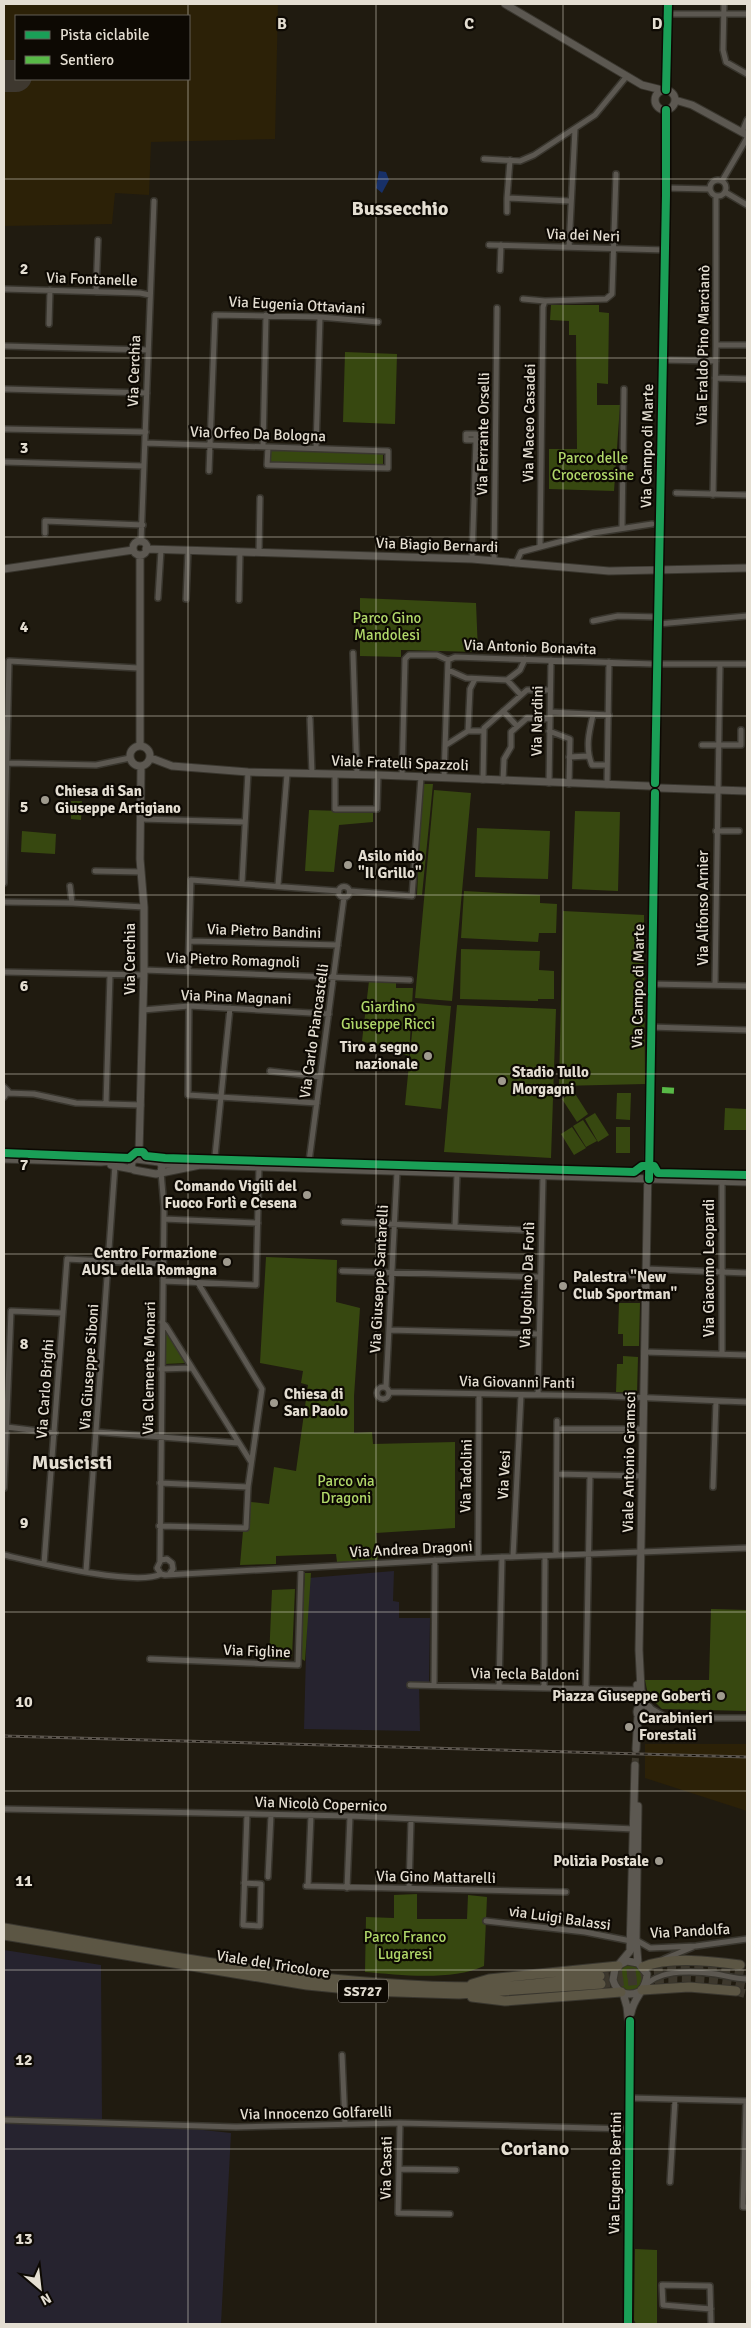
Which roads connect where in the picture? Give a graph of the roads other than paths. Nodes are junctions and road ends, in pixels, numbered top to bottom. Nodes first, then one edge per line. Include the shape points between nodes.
1 (505, 4) edge
2 (668, 4) edge
3 (724, 4) edge
4 (668, 14) junction
5 (724, 14) junction
6 (747, 14) edge
7 (747, 74) edge
8 (627, 76) junction
9 (642, 85) junction
10 (664, 90) junction
11 (675, 100) junction
12 (655, 102) junction
13 (666, 110) junction
14 (747, 120) edge
15 (575, 129) junction
16 (745, 135) edge
17 (484, 159) dead end
18 (510, 160) junction
19 (616, 174) dead end
20 (722, 181) junction
21 (666, 188) junction
22 (709, 188) junction
23 (725, 192) junction
24 (716, 196) junction
25 (507, 198) junction
26 (154, 201) dead end
27 (570, 201) junction
28 (747, 205) edge
29 (507, 212) dead end
30 (98, 240) dead end
31 (489, 245) dead end
32 (501, 245) junction
33 (569, 247) junction
34 (614, 248) junction
35 (665, 250) junction
36 (500, 270) dead end
37 (4, 289) edge
38 (50, 290) junction
39 (96, 292) junction
40 (150, 295) junction
41 (523, 299) dead end
42 (545, 301) junction
43 (497, 308) dead end
44 (266, 315) junction
45 (320, 317) junction
46 (378, 322) dead end
47 (49, 324) dead end
48 (716, 345) junction
49 (747, 345) edge
50 (4, 346) edge
51 (148, 350) junction
52 (663, 360) junction
53 (716, 361) junction
54 (716, 378) junction
55 (747, 379) edge
56 (4, 389) edge
57 (624, 390) dead end
58 (147, 393) junction
59 (4, 429) edge
60 (146, 432) junction
61 (476, 440) dead end
62 (145, 443) junction
63 (210, 445) junction
64 (266, 446) junction
65 (316, 448) junction
66 (4, 462) edge
67 (144, 466) junction
68 (210, 471) dead end
69 (676, 493) dead end
70 (713, 495) junction
71 (747, 495) edge
72 (260, 498) dead end
73 (652, 524) dead end
74 (143, 525) junction
75 (622, 528) junction
76 (45, 533) dead end
77 (141, 542) junction
78 (540, 546) junction
79 (146, 549) junction
80 (133, 550) junction
81 (161, 550) junction
82 (188, 550) junction
83 (240, 552) junction
84 (259, 552) junction
85 (140, 555) junction
86 (472, 559) junction
87 (494, 561) junction
88 (516, 563) junction
89 (747, 568) edge
90 (4, 569) edge
91 (659, 570) junction
92 (158, 598) dead end
93 (186, 598) dead end
94 (239, 600) dead end
95 (747, 616) edge
96 (592, 621) dead end
97 (658, 621) junction
98 (353, 653) dead end
99 (448, 660) junction
100 (525, 660) junction
101 (552, 660) junction
102 (609, 662) junction
103 (657, 664) junction
104 (720, 664) junction
105 (747, 664) edge
106 (138, 668) junction
107 (448, 670) junction
108 (475, 679) junction
109 (507, 680) junction
110 (549, 690) junction
111 (521, 695) junction
112 (503, 711) junction
113 (550, 712) junction
114 (593, 715) junction
115 (609, 715) junction
116 (550, 719) junction
117 (310, 720) dead end
118 (517, 726) junction
119 (741, 730) dead end
120 (468, 731) junction
121 (483, 731) junction
122 (550, 732) junction
123 (718, 744) junction
124 (446, 745) junction
125 (702, 745) dead end
126 (140, 746) junction
127 (588, 756) junction
128 (569, 757) junction
129 (130, 758) junction
130 (151, 758) junction
131 (8, 763) junction
132 (607, 765) junction
133 (141, 767) junction
134 (248, 772) junction
135 (287, 774) junction
136 (312, 774) junction
137 (335, 775) junction
138 (357, 775) junction
139 (378, 775) junction
140 (402, 776) junction
141 (421, 777) junction
142 (444, 778) junction
143 (483, 780) junction
144 (503, 781) junction
145 (549, 783) junction
146 (569, 784) junction
147 (607, 785) junction
148 (655, 788) junction
149 (716, 790) junction
150 (747, 791) edge
151 (141, 818) junction
152 (245, 822) junction
153 (716, 831) junction
154 (739, 832) dead end
155 (95, 871) dead end
156 (141, 872) junction
157 (242, 882) junction
158 (4, 883) edge
159 (278, 885) junction
160 (70, 886) dead end
161 (339, 891) junction
162 (350, 891) junction
163 (344, 897) junction
164 (4, 902) edge
165 (72, 903) junction
166 (144, 907) junction
167 (190, 941) junction
168 (338, 945) junction
169 (188, 971) junction
170 (4, 972) edge
171 (144, 973) junction
172 (110, 975) junction
173 (334, 976) junction
174 (410, 980) dead end
175 (651, 984) junction
176 (714, 985) junction
177 (747, 986) edge
178 (189, 1006) junction
179 (230, 1008) junction
180 (143, 1010) junction
181 (329, 1014) junction
182 (650, 1027) junction
183 (747, 1030) edge
184 (270, 1071) dead end
185 (320, 1077) junction
186 (4, 1087) edge
187 (6, 1095) edge
188 (220, 1096) junction
189 (317, 1103) junction
190 (106, 1104) junction
191 (140, 1105) junction
192 (136, 1157) junction
193 (4, 1159) edge
194 (101, 1162) junction
195 (115, 1165) junction
196 (214, 1166) junction
197 (259, 1167) junction
198 (132, 1169) junction
199 (308, 1169) junction
200 (159, 1170) junction
201 (396, 1172) junction
202 (457, 1174) junction
203 (543, 1177) junction
204 (648, 1179) junction
205 (722, 1181) junction
206 (747, 1182) edge
207 (164, 1219) junction
208 (344, 1222) dead end
209 (258, 1223) junction
210 (394, 1224) junction
211 (455, 1227) junction
212 (522, 1230) dead end
213 (109, 1261) junction
214 (163, 1264) junction
215 (342, 1271) dead end
216 (646, 1272) junction
217 (721, 1272) junction
218 (392, 1273) junction
219 (747, 1273) edge
220 (593, 1276) dead end
221 (540, 1277) junction
222 (163, 1281) junction
223 (198, 1283) junction
224 (62, 1313) junction
225 (162, 1322) junction
226 (389, 1330) junction
227 (538, 1334) junction
228 (644, 1352) junction
229 (722, 1354) junction
230 (747, 1355) edge
231 (192, 1368) junction
232 (161, 1369) junction
233 (388, 1390) joint
234 (479, 1394) junction
235 (521, 1394) junction
236 (538, 1395) junction
237 (644, 1398) junction
238 (716, 1401) junction
239 (747, 1402) edge
240 (557, 1421) dead end
241 (7, 1427) junction
242 (558, 1429) junction
243 (643, 1429) junction
244 (97, 1432) junction
245 (55, 1433) junction
246 (161, 1437) junction
247 (238, 1443) junction
248 (251, 1462) junction
249 (557, 1474) junction
250 (590, 1475) junction
251 (642, 1476) junction
252 (160, 1483) junction
253 (248, 1487) junction
254 (713, 1487) dead end
255 (4, 1488) edge
256 (159, 1526) junction
257 (747, 1548) edge
258 (159, 1550) junction
259 (642, 1551) junction
260 (589, 1553) junction
261 (4, 1555) edge
262 (556, 1555) junction
263 (545, 1556) junction
264 (502, 1557) junction
265 (513, 1557) junction
266 (478, 1558) junction
267 (167, 1559) junction
268 (436, 1560) junction
269 (160, 1561) junction
270 (44, 1564) junction
271 (173, 1567) junction
272 (300, 1569) junction
273 (86, 1571) junction
274 (182, 1572) junction
275 (170, 1573) junction
276 (161, 1574) junction
277 (150, 1659) dead end
278 (410, 1685) dead end
279 (434, 1685) junction
280 (499, 1687) junction
281 (544, 1687) junction
282 (586, 1688) junction
283 (639, 1690) junction
284 (646, 1707) junction
285 (665, 1716) junction
286 (643, 1717) junction
287 (747, 1718) edge
288 (636, 1748) tunnel mouth
289 (4, 1810) edge
290 (247, 1814) junction
291 (271, 1815) junction
292 (311, 1815) junction
293 (350, 1816) junction
294 (412, 1820) junction
295 (635, 1829) junction
296 (268, 1877) dead end
297 (244, 1884) junction
298 (347, 1888) junction
299 (410, 1888) junction
300 (566, 1892) dead end
301 (486, 1921) dead end
302 (4, 1928) edge
303 (4, 1935) edge
304 (747, 1939) edge
305 (633, 1940) junction
306 (696, 1946) junction
307 (115, 1950) junction
308 (619, 1965) junction
309 (641, 1965) junction
310 (740, 1965) dead end
311 (747, 1979) edge
312 (600, 1980) tunnel mouth
313 (461, 1990) junction
314 (642, 1990) junction
315 (736, 1991) tunnel mouth
316 (622, 1993) junction
317 (630, 2021) junction
318 (342, 2055) dead end
319 (630, 2098) junction
320 (675, 2100) junction
321 (747, 2101) edge
322 (4, 2120) edge
323 (400, 2123) junction
324 (345, 2124) junction
325 (630, 2129) junction
326 (399, 2169) junction
327 (456, 2170) dead end
328 (670, 2182) dead end
329 (745, 2207) edge
330 (450, 2214) dead end
331 (711, 2308) junction
332 (628, 2324) edge
333 (711, 2324) edge

1 - 8 main road
2 - 4 main road
3 - 5 street
4 - 5 street
4 - 10 main road
5 - 6 street
5 - 7 street via 726,62
8 - 9 main road
8 - 15 street via 595,115
9 - 10 main road
9 - 12 main road
10 - 11 main road via 673,94
10 - 12 main road via 656,96
11 - 13 main road
11 - 16 main road via 692,105
12 - 13 main road
13 - 21 main road, Via Campo di Marte
14 - 16 street
15 - 18 street via 534,155 520,161
15 - 27 street
16 - 20 street
17 - 18 street
18 - 25 street
19 - 34 street
20 - 22 street via 712,182
20 - 23 street
21 - 22 street
21 - 35 main road, Via Campo di Marte
22 - 24 street
23 - 24 street
23 - 28 street
24 - 48 street, Via Eraldo Pino Marcianò
25 - 27 street
25 - 29 street
26 - 40 street, Via Cerchia
27 - 33 street
30 - 39 street
31 - 32 street, Via dei Neri
32 - 33 street, Via dei Neri
32 - 36 street
33 - 34 street, Via dei Neri
34 - 35 street, Via dei Neri
34 - 42 street via 612,294 606,299
35 - 52 main road, Via Campo di Marte
37 - 38 street, Via Fontanelle
38 - 39 street, Via Fontanelle
38 - 47 street
39 - 40 street, Via Fontanelle
40 - 51 street, Via Cerchia
41 - 42 street
42 - 78 street, Via Maceo Casadei
43 - 87 street, Via Ferrante Orselli
44 - 45 street, Via Eugenia Ottaviani
44 - 63 street, Via Eugenia Ottaviani via 215,315
44 - 64 street
45 - 46 street, Via Eugenia Ottaviani
45 - 65 street
48 - 49 street
48 - 53 street, Via Eraldo Pino Marcianò
50 - 51 street
51 - 58 street, Via Cerchia
52 - 53 street
52 - 91 main road, Via Campo di Marte
53 - 54 street, Via Eraldo Pino Marcianò
54 - 55 street
54 - 70 street, Via Eraldo Pino Marcianò
56 - 58 street
57 - 75 street
58 - 60 street, Via Cerchia
59 - 60 street
60 - 62 street, Via Cerchia
61 - 86 street
62 - 63 street, Via Orfeo Da Bologna
62 - 67 street, Via Cerchia
63 - 64 street, Via Orfeo Da Bologna
63 - 68 street
64 - 65 street, Via Orfeo Da Bologna
64 - 65 street, Via Orfeo Da Bologna via 267,465 388,468 388,451
66 - 67 street
67 - 74 street, Via Cerchia
69 - 70 street
70 - 71 street
72 - 84 street
73 - 75 street, Via Biagio Bernardi
74 - 76 street via 45,521
74 - 77 street, Via Cerchia
75 - 78 street, Via Biagio Bernardi
77 - 79 main road
77 - 80 main road via 135,544
78 - 88 street, Via Biagio Bernardi via 519,553
79 - 81 main road, Via Biagio Bernardi
79 - 85 main road
80 - 85 main road
80 - 90 main road
81 - 82 main road, Via Biagio Bernardi
81 - 92 street
82 - 83 main road, Via Biagio Bernardi
82 - 93 street
83 - 84 main road, Via Biagio Bernardi
83 - 94 street
84 - 86 main road, Via Biagio Bernardi
85 - 106 main road
86 - 87 main road, Via Biagio Bernardi
87 - 88 main road, Via Biagio Bernardi
88 - 91 main road via 609,571
89 - 91 main road
91 - 97 main road, Via Campo di Marte
95 - 97 street
96 - 97 street via 618,616
97 - 103 main road, Via Campo di Marte
98 - 138 street
99 - 100 street, Via Antonio Bonavita via 456,657
99 - 107 street
99 - 140 street, Via Antonio Bonavita via 432,655 410,655 406,658
100 - 101 street, Via Antonio Bonavita
100 - 109 street via 520,670
101 - 102 street, Via Antonio Bonavita
101 - 110 street, Via Nardini
102 - 103 street, Via Antonio Bonavita
102 - 115 street
103 - 104 street, Via Antonio Bonavita
103 - 148 main road, Via Campo di Marte
104 - 105 street, Via Antonio Bonavita
104 - 123 street, Via Alfonso Arnier
106 - 126 main road
106 - 131 street via 10,661
107 - 108 street
107 - 124 street
108 - 109 street
108 - 120 street via 470,689
109 - 111 street
110 - 111 street via 527,690
110 - 113 street, Via Nardini
111 - 112 street
112 - 118 street
112 - 121 street
113 - 114 street
113 - 116 street, Via Nardini
114 - 115 street
114 - 127 street via 588,735
115 - 132 street
116 - 118 street via 527,718
116 - 122 street, Via Nardini
117 - 136 street
118 - 144 street via 511,732 511,747 504,759
119 - 123 street via 741,745
120 - 121 street
120 - 124 street
121 - 143 street
122 - 128 street via 570,739
122 - 145 street, Via Nardini
123 - 125 street
123 - 149 street, Via Alfonso Arnier
124 - 142 street
126 - 129 main road via 132,750
126 - 130 main road via 148,749
127 - 128 street
127 - 132 street via 592,765
128 - 146 street
129 - 131 street via 96,766
129 - 133 main road via 133,764
130 - 133 main road
130 - 134 main road, Viale Fratelli Spazzoli via 172,766
131 - 158 street
132 - 147 street
133 - 151 main road, Via Cerchia
134 - 135 main road, Viale Fratelli Spazzoli
134 - 152 street
135 - 136 main road, Viale Fratelli Spazzoli
135 - 159 street
136 - 137 main road, Viale Fratelli Spazzoli
137 - 138 main road, Viale Fratelli Spazzoli
137 - 139 street via 335,809 377,809
138 - 139 main road, Viale Fratelli Spazzoli
139 - 140 main road, Viale Fratelli Spazzoli
140 - 141 main road, Viale Fratelli Spazzoli
141 - 142 main road, Viale Fratelli Spazzoli
141 - 162 street via 412,896
142 - 143 main road, Viale Fratelli Spazzoli
143 - 144 main road, Viale Fratelli Spazzoli
144 - 145 main road, Viale Fratelli Spazzoli
145 - 146 main road, Viale Fratelli Spazzoli
146 - 147 main road, Viale Fratelli Spazzoli
147 - 148 main road, Viale Fratelli Spazzoli
148 - 149 main road, Viale Fratelli Spazzoli
148 - 175 main road, Via Campo di Marte
149 - 150 main road, Viale Fratelli Spazzoli
149 - 153 street, Via Alfonso Arnier
151 - 152 street
151 - 156 main road, Via Cerchia
152 - 157 street
153 - 154 street, Via Alfonso Arnier
153 - 176 street, Via Alfonso Arnier
155 - 156 street
156 - 166 main road, Via Cerchia
157 - 159 street
157 - 167 street via 191,880
159 - 161 street
160 - 165 street
161 - 162 street via 344,886
161 - 163 street
162 - 163 street
163 - 168 street, Via Carlo Piancastelli
164 - 165 street
165 - 166 street
166 - 171 main road, Via Cerchia
167 - 168 street, Via Pietro Bandini
167 - 169 street
168 - 173 street, Via Carlo Piancastelli
169 - 171 street, Via Pietro Romagnoli
169 - 173 street, Via Pietro Romagnoli
170 - 172 street, Via Pietro Romagnoli
171 - 172 street, Via Pietro Romagnoli
171 - 180 main road, Via Cerchia
172 - 190 street
173 - 174 street, Via Pietro Romagnoli
173 - 181 street, Via Carlo Piancastelli
175 - 176 street
175 - 182 main road, Via Campo di Marte
176 - 177 street
178 - 179 street, Via Pina Magnani
178 - 180 street, Via Pina Magnani
178 - 188 street via 188,1095
179 - 181 street, Via Pina Magnani
179 - 188 street
180 - 191 main road, Via Cerchia
181 - 185 street, Via Carlo Piancastelli
182 - 183 street
182 - 204 main road, Via Campo di Marte
184 - 185 street
185 - 189 street, Via Carlo Piancastelli
186 - 187 street
187 - 190 street via 34,1094
188 - 189 street
188 - 196 street
189 - 199 street, Via Carlo Piancastelli
190 - 191 street
191 - 192 main road, Via Cerchia
192 - 194 main road
192 - 198 main road, Via Cerchia
192 - 200 main road
193 - 194 main road
194 - 195 main road
195 - 198 main road
195 - 213 street, Via Giuseppe Siboni
196 - 197 main road
196 - 200 main road
197 - 199 main road
197 - 209 street
198 - 200 main road
199 - 201 main road
200 - 207 street, Via Clemente Monari
201 - 202 main road
201 - 210 street, Via Giuseppe Santarelli
202 - 203 main road
202 - 211 street
203 - 204 main road
203 - 221 street, Via Ugolino Da Forlì
204 - 205 main road
204 - 216 main road, Viale Antonio Gramsci
205 - 206 main road
205 - 217 street, Via Giacomo Leopardi
207 - 209 street
207 - 214 street, Via Clemente Monari
208 - 210 street
209 - 223 street via 256,1285
210 - 211 street
210 - 218 street, Via Giuseppe Santarelli
211 - 212 street
213 - 214 street
213 - 224 street, Via Carlo Brighi via 67,1258
213 - 244 street, Via Giuseppe Siboni
214 - 222 street, Via Clemente Monari
215 - 218 street
216 - 217 street
216 - 220 street
216 - 228 main road, Viale Antonio Gramsci
217 - 219 street
217 - 229 street, Via Giacomo Leopardi
218 - 221 street
218 - 226 street, Via Giuseppe Santarelli
221 - 227 street, Via Ugolino Da Forlì
222 - 223 street
222 - 225 street, Via Clemente Monari
223 - 248 street via 262,1389
224 - 241 street via 11,1311
224 - 245 street, Via Carlo Brighi
225 - 231 street
225 - 232 street, Via Clemente Monari
226 - 227 street
226 - 233 street, Via Giuseppe Santarelli
227 - 236 street, Via Ugolino Da Forlì
228 - 229 street
228 - 237 main road, Viale Antonio Gramsci
229 - 230 street
231 - 232 street
231 - 247 street
232 - 246 street, Via Clemente Monari
233 - 234 street, Via Giovanni Fanti
234 - 235 street, Via Giovanni Fanti
234 - 266 street, Via Tadolini
235 - 236 street, Via Giovanni Fanti
235 - 265 street, Via Vesi
236 - 237 street, Via Giovanni Fanti
237 - 238 street, Via Giovanni Fanti
237 - 243 main road, Viale Antonio Gramsci
238 - 239 street, Via Giovanni Fanti
238 - 254 street
240 - 242 street
241 - 245 street
241 - 255 street
242 - 243 street
242 - 249 street
243 - 251 main road, Viale Antonio Gramsci
244 - 246 street
244 - 273 street, Via Giuseppe Siboni
245 - 270 street, Via Carlo Brighi
246 - 247 street
246 - 252 street, Via Clemente Monari
247 - 248 street
248 - 253 street
249 - 250 street
249 - 262 street
250 - 251 street
250 - 260 street
251 - 259 main road, Viale Antonio Gramsci
252 - 253 street
252 - 256 street, Via Clemente Monari
253 - 256 street via 246,1528
256 - 258 street, Via Clemente Monari
257 - 259 street, Via Andrea Dragoni
258 - 267 street
258 - 269 street, Via Clemente Monari
259 - 260 street, Via Andrea Dragoni
259 - 283 main road, Viale Antonio Gramsci
260 - 262 street, Via Andrea Dragoni
260 - 282 street
261 - 270 street
262 - 263 street, Via Andrea Dragoni
263 - 265 street, Via Andrea Dragoni
263 - 281 street
264 - 265 street, Via Andrea Dragoni
264 - 266 street, Via Andrea Dragoni
264 - 280 street
266 - 268 street, Via Andrea Dragoni
267 - 269 street
267 - 271 street
268 - 272 street, Via Andrea Dragoni
268 - 279 street
269 - 276 street via 157,1566
270 - 273 street
271 - 274 street
271 - 275 street
272 - 274 street, Via Andrea Dragoni
272 - 277 street, Via Figline via 298,1665
273 - 276 street via 125,1577
274 - 275 street, Via Andrea Dragoni
275 - 276 street
278 - 279 street, Via Tecla Baldoni
279 - 280 street, Via Tecla Baldoni
280 - 281 street, Via Tecla Baldoni
281 - 282 street, Via Tecla Baldoni
282 - 283 street, Via Tecla Baldoni
283 - 284 main road, Viale Antonio Gramsci
284 - 285 street
284 - 286 main road
284 - 286 main road via 651,1713
285 - 286 street
285 - 287 street
286 - 288 main road via 637,1732
289 - 290 street, Via Nicolò Copernico
290 - 291 street, Via Nicolò Copernico
290 - 297 street
291 - 292 street, Via Nicolò Copernico
291 - 296 street
292 - 293 street, Via Nicolò Copernico
292 - 298 street, Via Gino Mattarelli via 307,1886
293 - 294 street, Via Nicolò Copernico
293 - 298 street
294 - 295 street, Via Nicolò Copernico
294 - 299 street
295 - 295 main road, Via Eugenio Bertini via 638,1788 635,1765
295 - 305 main road, Via Eugenio Bertini
297 - 297 street via 261,1884 260,1926 243,1925
298 - 299 street, Via Gino Mattarelli
299 - 300 street, Via Gino Mattarelli
301 - 305 street, via Luigi Balassi
302 - 307 highway, Viale del Tricolore / SS727
303 - 307 highway, Viale del Tricolore / SS727
304 - 306 street, Via Pandolfa
305 - 306 street, Via Pandolfa via 650,1948
305 - 308 main road, Via Eugenio Bertini via 630,1951
305 - 309 main road, Via Eugenio Bertini
306 - 309 street
307 - 313 highway, Viale del Tricolore / SS727 via 307,1985 386,1992
308 - 309 main road via 627,1961
308 - 313 highway via 489,1979
308 - 316 main road, Via Eugenio Bertini via 613,1980
309 - 310 highway via 712,1961
309 - 314 main road, Via Eugenio Bertini via 647,1978
311 - 314 street via 700,1972 663,1975 656,1976
312 - 313 highway, Viale del Tricolore / SS727
313 - 316 highway via 505,2001
314 - 315 highway via 689,1987
314 - 316 main road via 632,1995
314 - 317 main road, Via Eugenio Bertini via 632,2007
316 - 317 main road, Via Eugenio Bertini
317 - 319 main road, Via Eugenio Bertini
318 - 324 street
319 - 320 street
319 - 325 main road, Via Eugenio Bertini
320 - 321 street
320 - 328 street
321 - 329 street
322 - 324 street, Via Innocenzo Golfarelli via 236,2127
323 - 324 street, Via Innocenzo Golfarelli
323 - 325 street, Via Innocenzo Golfarelli
323 - 326 street, Via Casati
325 - 332 main road, Via Eugenio Bertini
326 - 327 street
326 - 330 street, Via Casati via 398,2213
331 - 331 street via 710,2286 662,2285 663,2305
331 - 333 street

